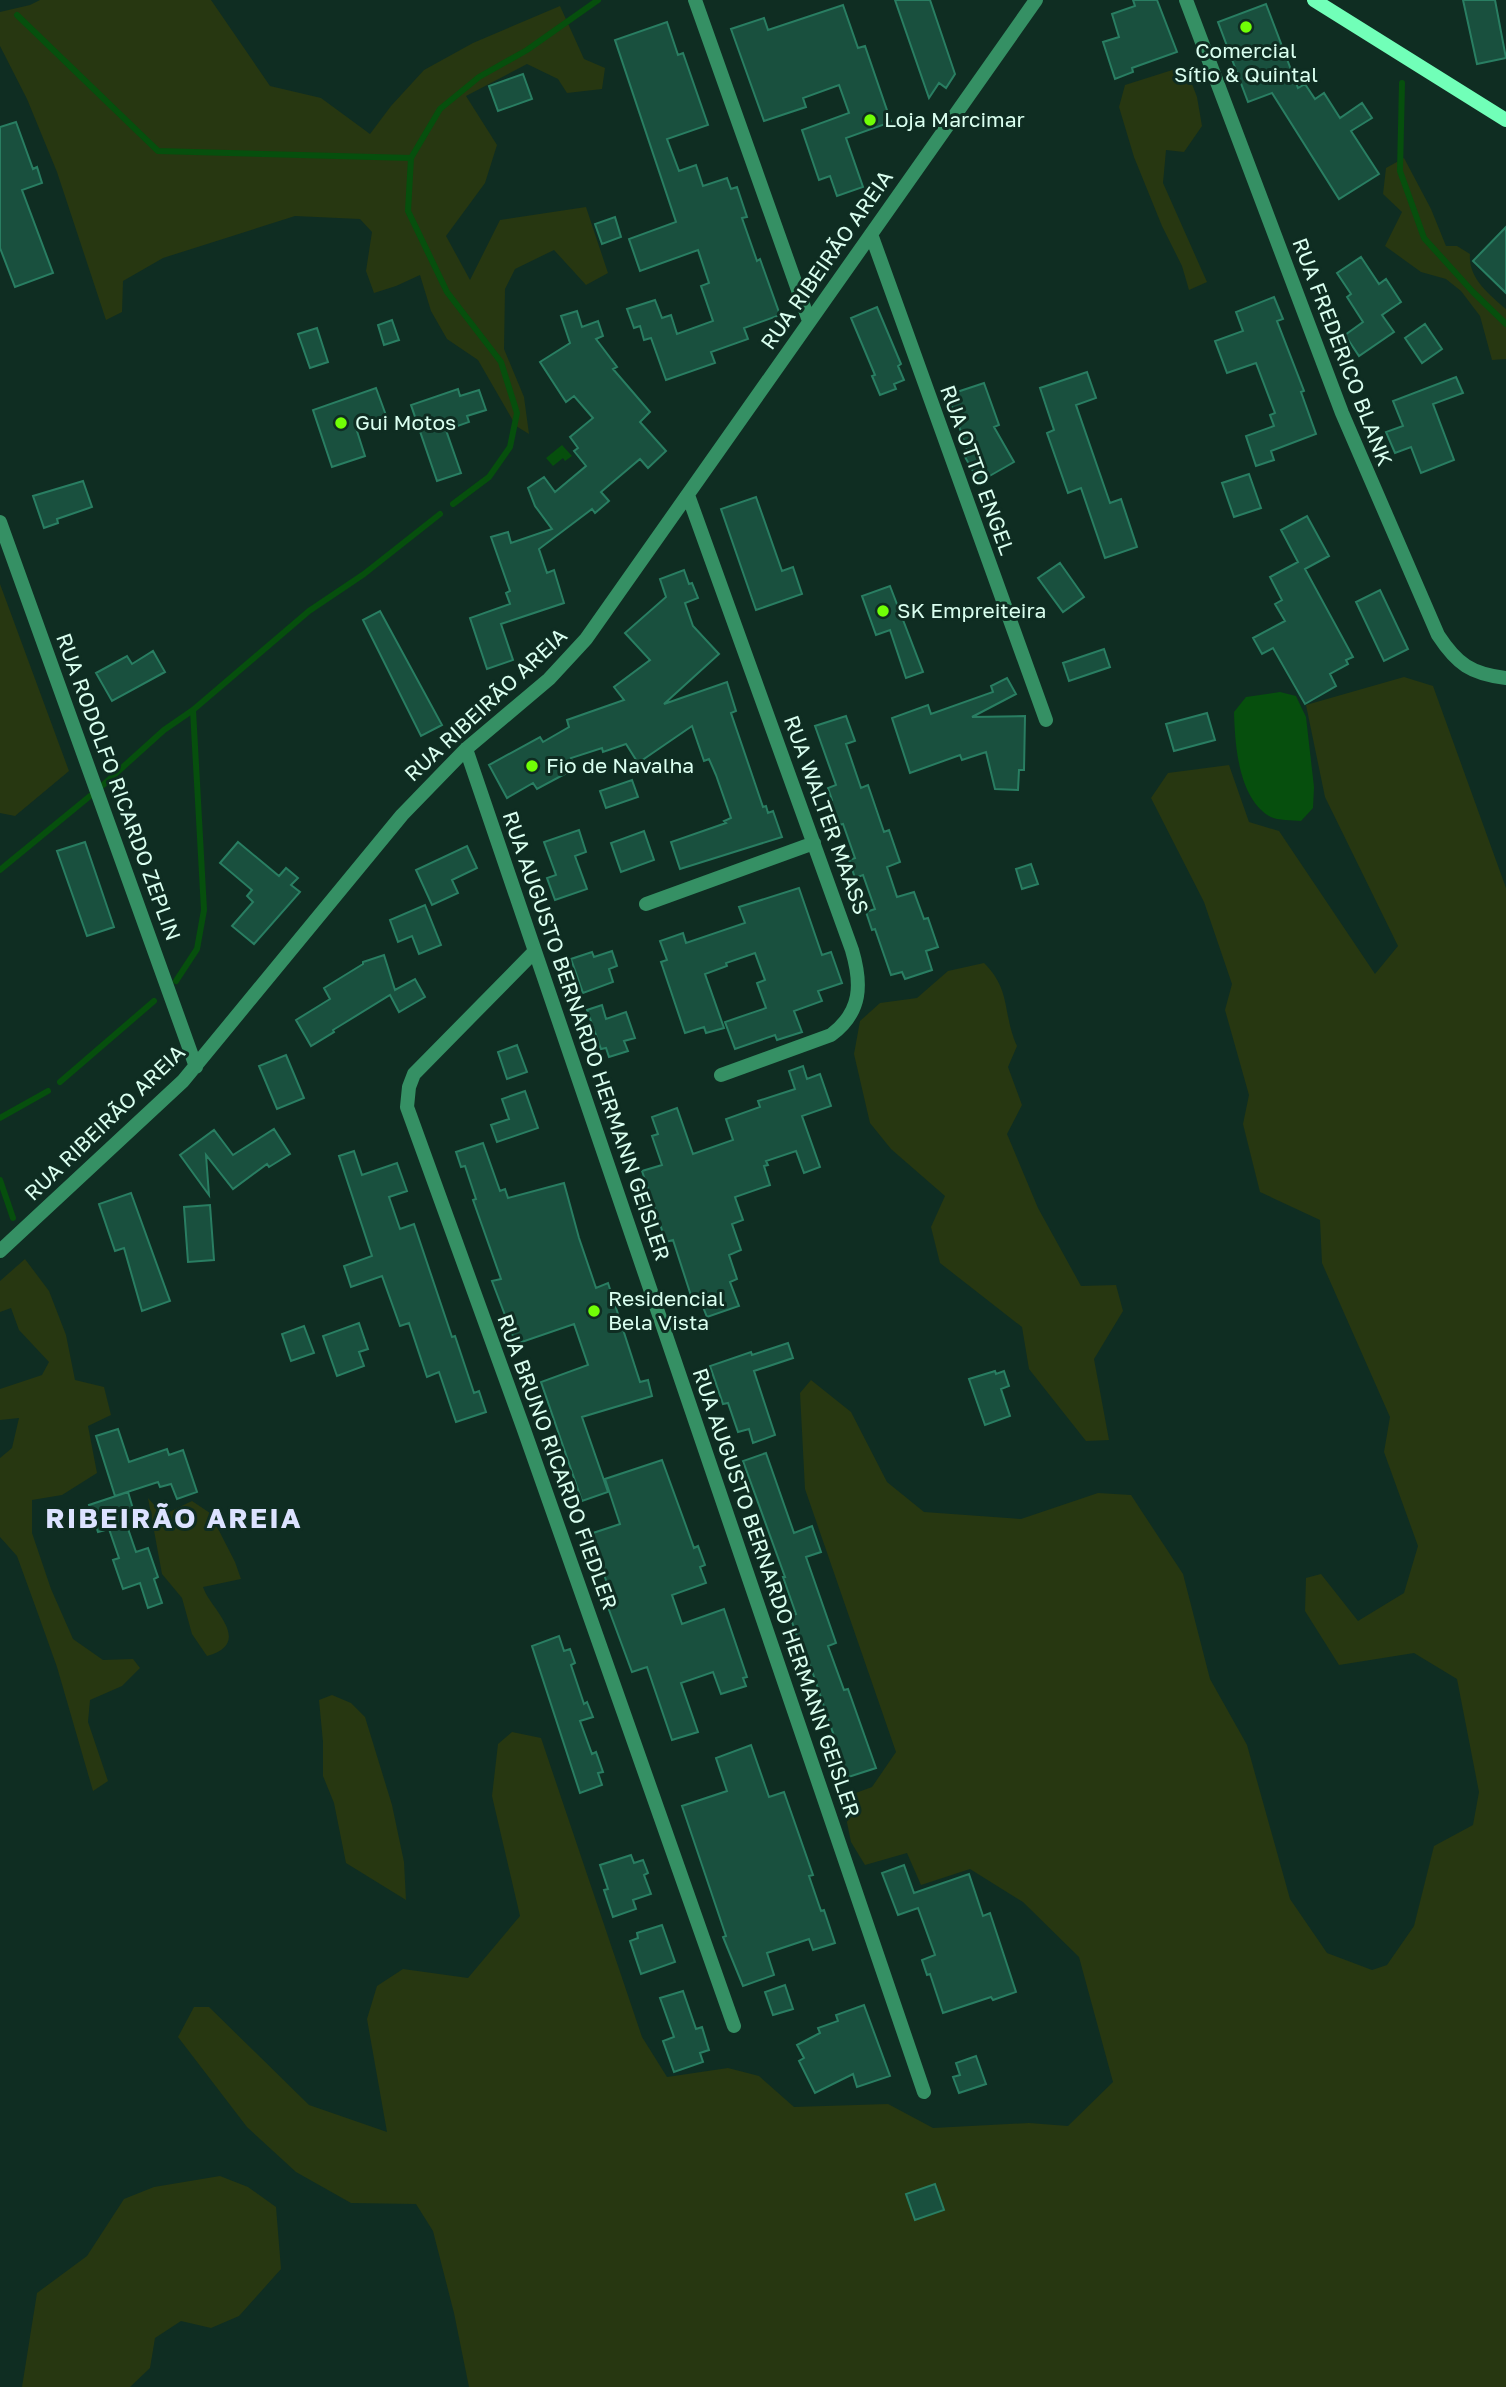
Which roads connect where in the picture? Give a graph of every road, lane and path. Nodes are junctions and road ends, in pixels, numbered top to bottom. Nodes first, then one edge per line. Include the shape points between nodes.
1 (695, 0) edge
2 (1036, 0) edge
3 (1186, 0) edge
4 (1314, 0) edge
5 (1506, 120) edge
6 (870, 234) junction
7 (809, 321) junction
8 (688, 495) junction
9 (0, 522) edge
10 (1506, 678) edge
11 (1046, 720) dead end
12 (466, 749) junction
13 (814, 843) junction
14 (646, 904) dead end
15 (535, 951) junction
16 (196, 1067) junction
17 (721, 1074) dead end
18 (0, 1251) edge
19 (734, 2026) dead end
20 (924, 2092) dead end

1 - 7 street
2 - 6 street, RUA RIBEIRÃO AREIA
3 - 10 street, RUA FREDERICO BLANK via 1342,413 1437,635 1462,665
4 - 5 street
6 - 7 street, RUA RIBEIRÃO AREIA
6 - 11 street, RUA OTTO ENGEL
7 - 8 street, RUA RIBEIRÃO AREIA
8 - 12 street, RUA RIBEIRÃO AREIA via 569,659
8 - 13 street, RUA WALTER MAASS
9 - 16 street, RUA RODOLFO RICARDO ZEPLIN
12 - 15 street, RUA AUGUSTO BERNARDO HERMANN GEISLER
12 - 16 street, RUA RIBEIRÃO AREIA via 402,815
13 - 14 street
13 - 17 street, RUA WALTER MAASS via 852,950 859,984 857,999 831,1035
15 - 19 street, RUA BRUNO RICARDO FIEDLER via 414,1074 407,1107
15 - 20 street, RUA AUGUSTO BERNARDO HERMANN GEISLER
16 - 18 street, RUA RIBEIRÃO AREIA

